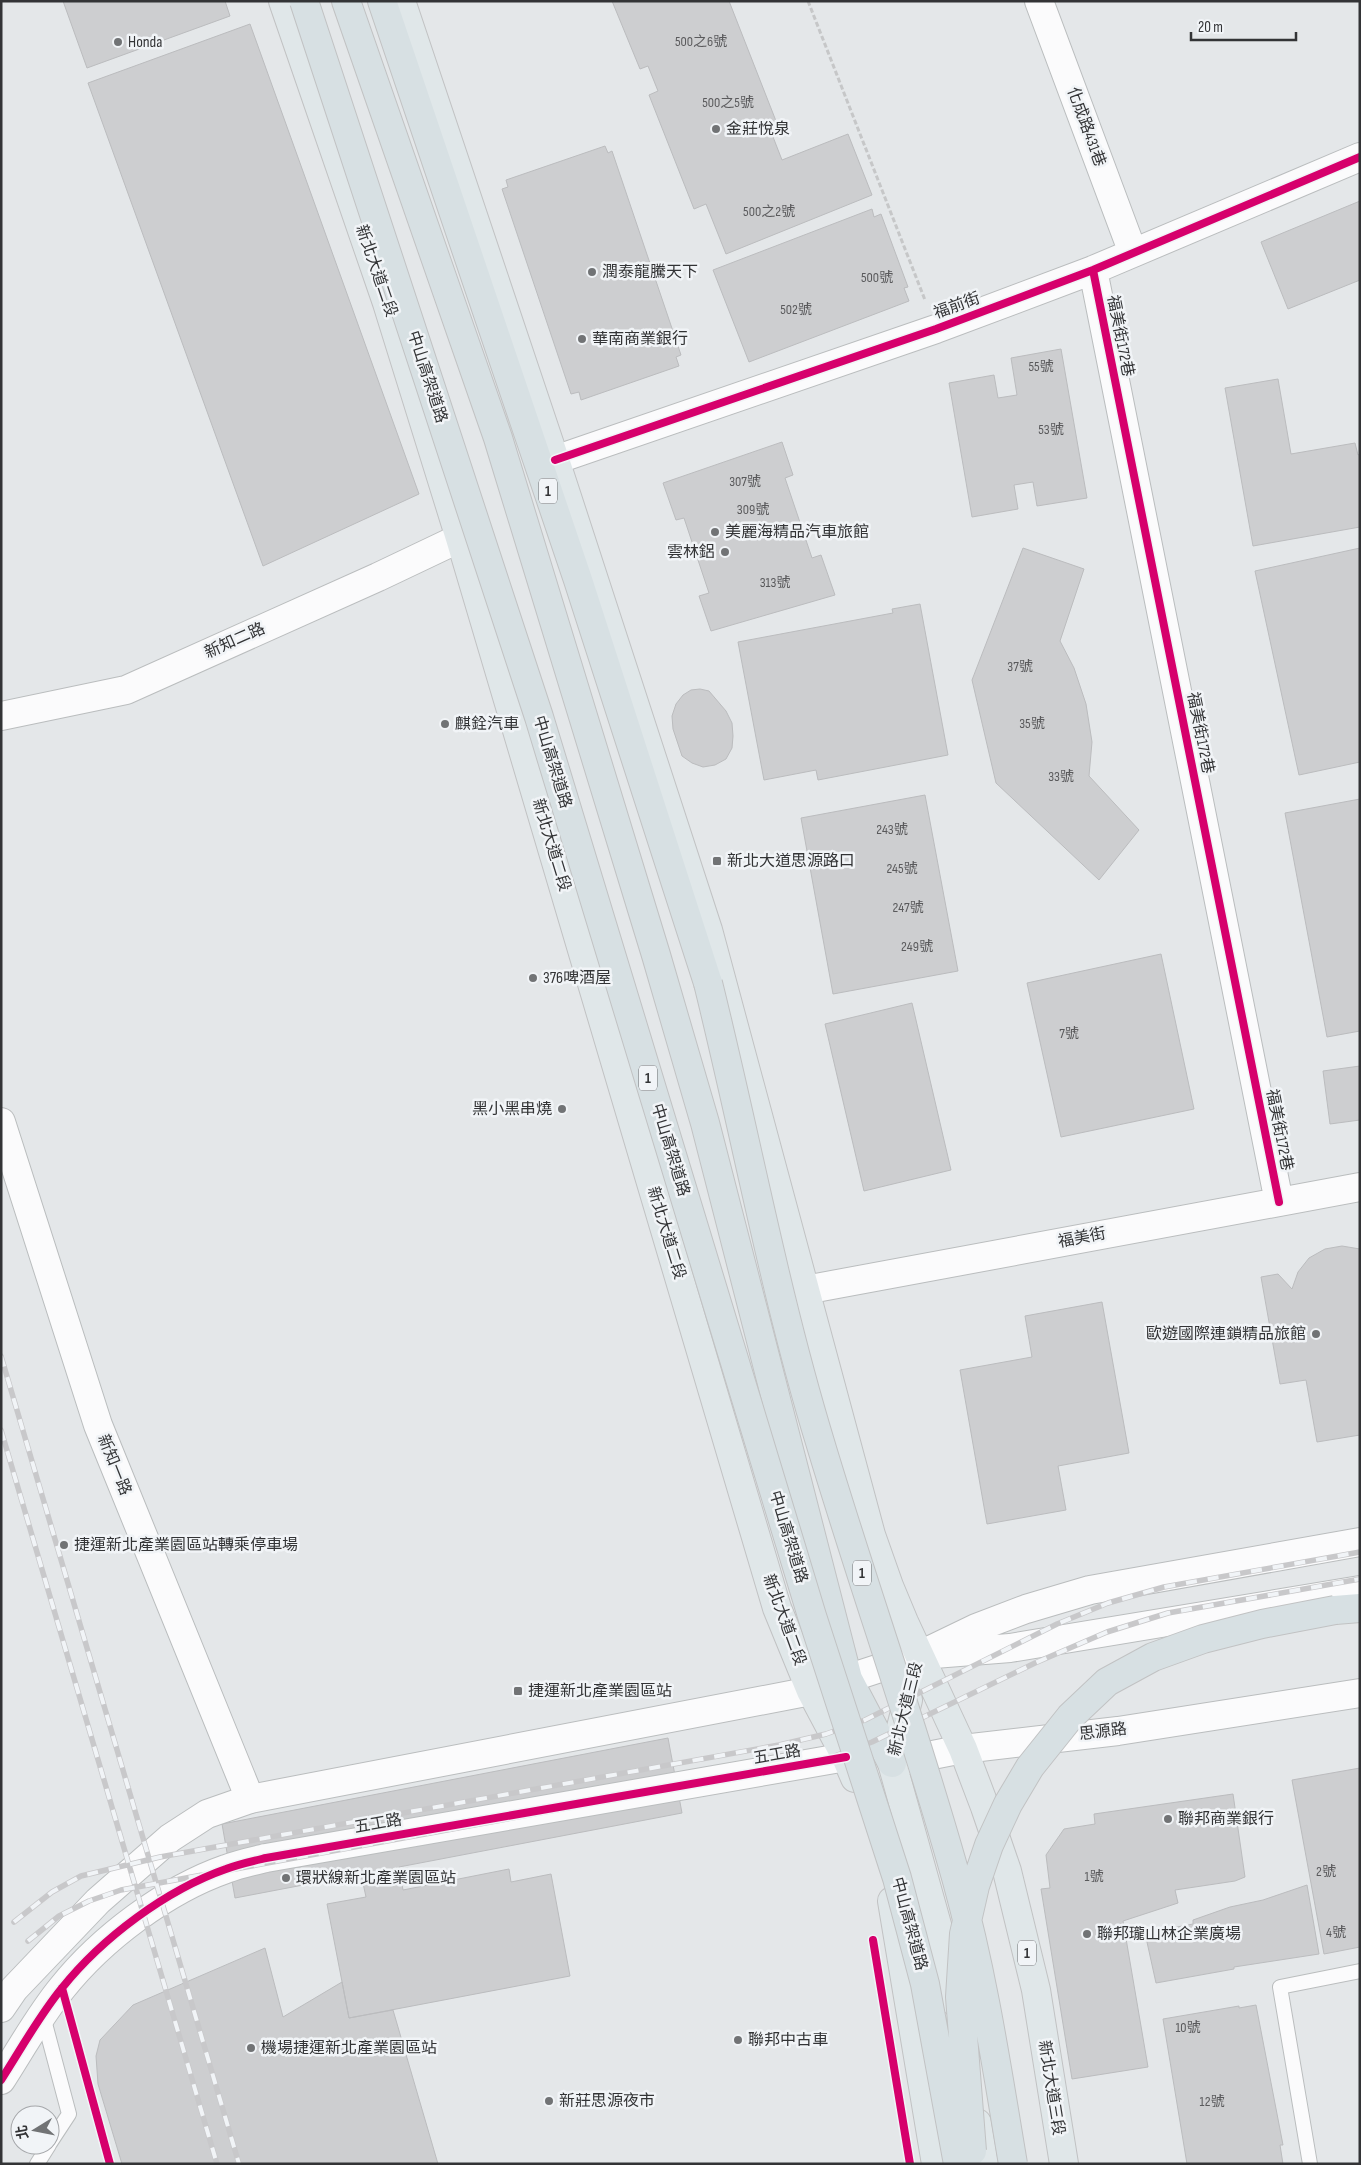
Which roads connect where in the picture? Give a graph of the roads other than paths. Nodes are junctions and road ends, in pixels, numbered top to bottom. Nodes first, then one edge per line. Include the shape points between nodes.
1 (283, 1) edge
2 (304, 1) edge
3 (346, 1) edge
4 (382, 1) edge
5 (401, 1) edge
6 (1039, 1) edge
7 (1360, 157) edge
8 (1133, 253) junction
9 (1093, 270) junction
10 (555, 460) junction
11 (460, 538) junction
12 (1, 716) edge
13 (1, 1122) edge
14 (1360, 1187) edge
15 (1279, 1202) junction
16 (805, 1290) junction
17 (1360, 1542) edge
18 (1360, 1590) edge
19 (1360, 1608) edge
20 (920, 1655) junction
21 (848, 1679) junction
22 (811, 1690) junction
23 (1360, 1693) edge
24 (963, 1749) junction
25 (846, 1757) junction
26 (892, 1763) junction
27 (250, 1799) junction
28 (1360, 1971) edge
29 (1, 2008) edge
30 (43, 2016) junction
31 (1, 2080) edge
32 (60, 2128) edge
33 (936, 2164) edge
34 (958, 2164) edge
35 (973, 2164) edge
36 (984, 2164) edge
37 (1013, 2164) edge
38 (1064, 2164) edge
39 (1310, 2164) edge

1 - 11 main road, 新北大道二段 / 1 via 387,303
2 - 34 highway, 中山高架道路 / 1, bridge via 539,717 809,1606 896,1878 925,1984
3 - 21 highway via 498,438 705,1122
4 - 37 highway, 1, bridge via 578,580 708,983 761,1216 819,1440 958,1883 988,2015
5 - 10 main road, 1
6 - 8 street, 化成路431巷
7 - 8 street, 福前街
8 - 9 street, 福前街
9 - 10 street, 福前街 via 936,329
9 - 15 street, 福美街172巷
10 - 16 main road, 1 via 708,930
11 - 12 street, 新知二路 via 126,690
11 - 22 main road, 新北大道二段 / 1 via 777,1608
13 - 27 street, 新知一路 via 98,1425
14 - 15 street, 福美街
15 - 16 street, 福美街
16 - 20 main road, 1 via 871,1536 888,1586
17 - 20 street via 1090,1590 976,1628
18 - 20 street via 1010,1648
19 - 35 highway, bridge via 1262,1624 1203,1639 1153,1657 1107,1682 1070,1717 1030,1767 989,1845 964,1934 960,1997
20 - 21 street
20 - 24 main road, 新北大道三段 / 1
20 - 26 main road, 新北大道三段
21 - 22 street
21 - 26 highway
22 - 25 main road, 1
22 - 27 street
23 - 24 street, 思源路 via 1118,1731
24 - 26 street, 思源路
24 - 38 main road, 新北大道三段 / 1 via 1007,1871 1034,1981
25 - 26 street, 思源路
25 - 30 street, 五工路 via 266,1858 225,1869 150,1908 101,1946 62,1988
25 - 33 main road, 1 via 864,1802 895,1916
26 - 36 main road, 新北大道三段 via 951,1976
27 - 29 street via 206,1814 170,1838 98,1901 14,1989
28 - 39 lane via 1280,1987
30 - 31 street, 五工路
30 - 32 lane via 69,2114

